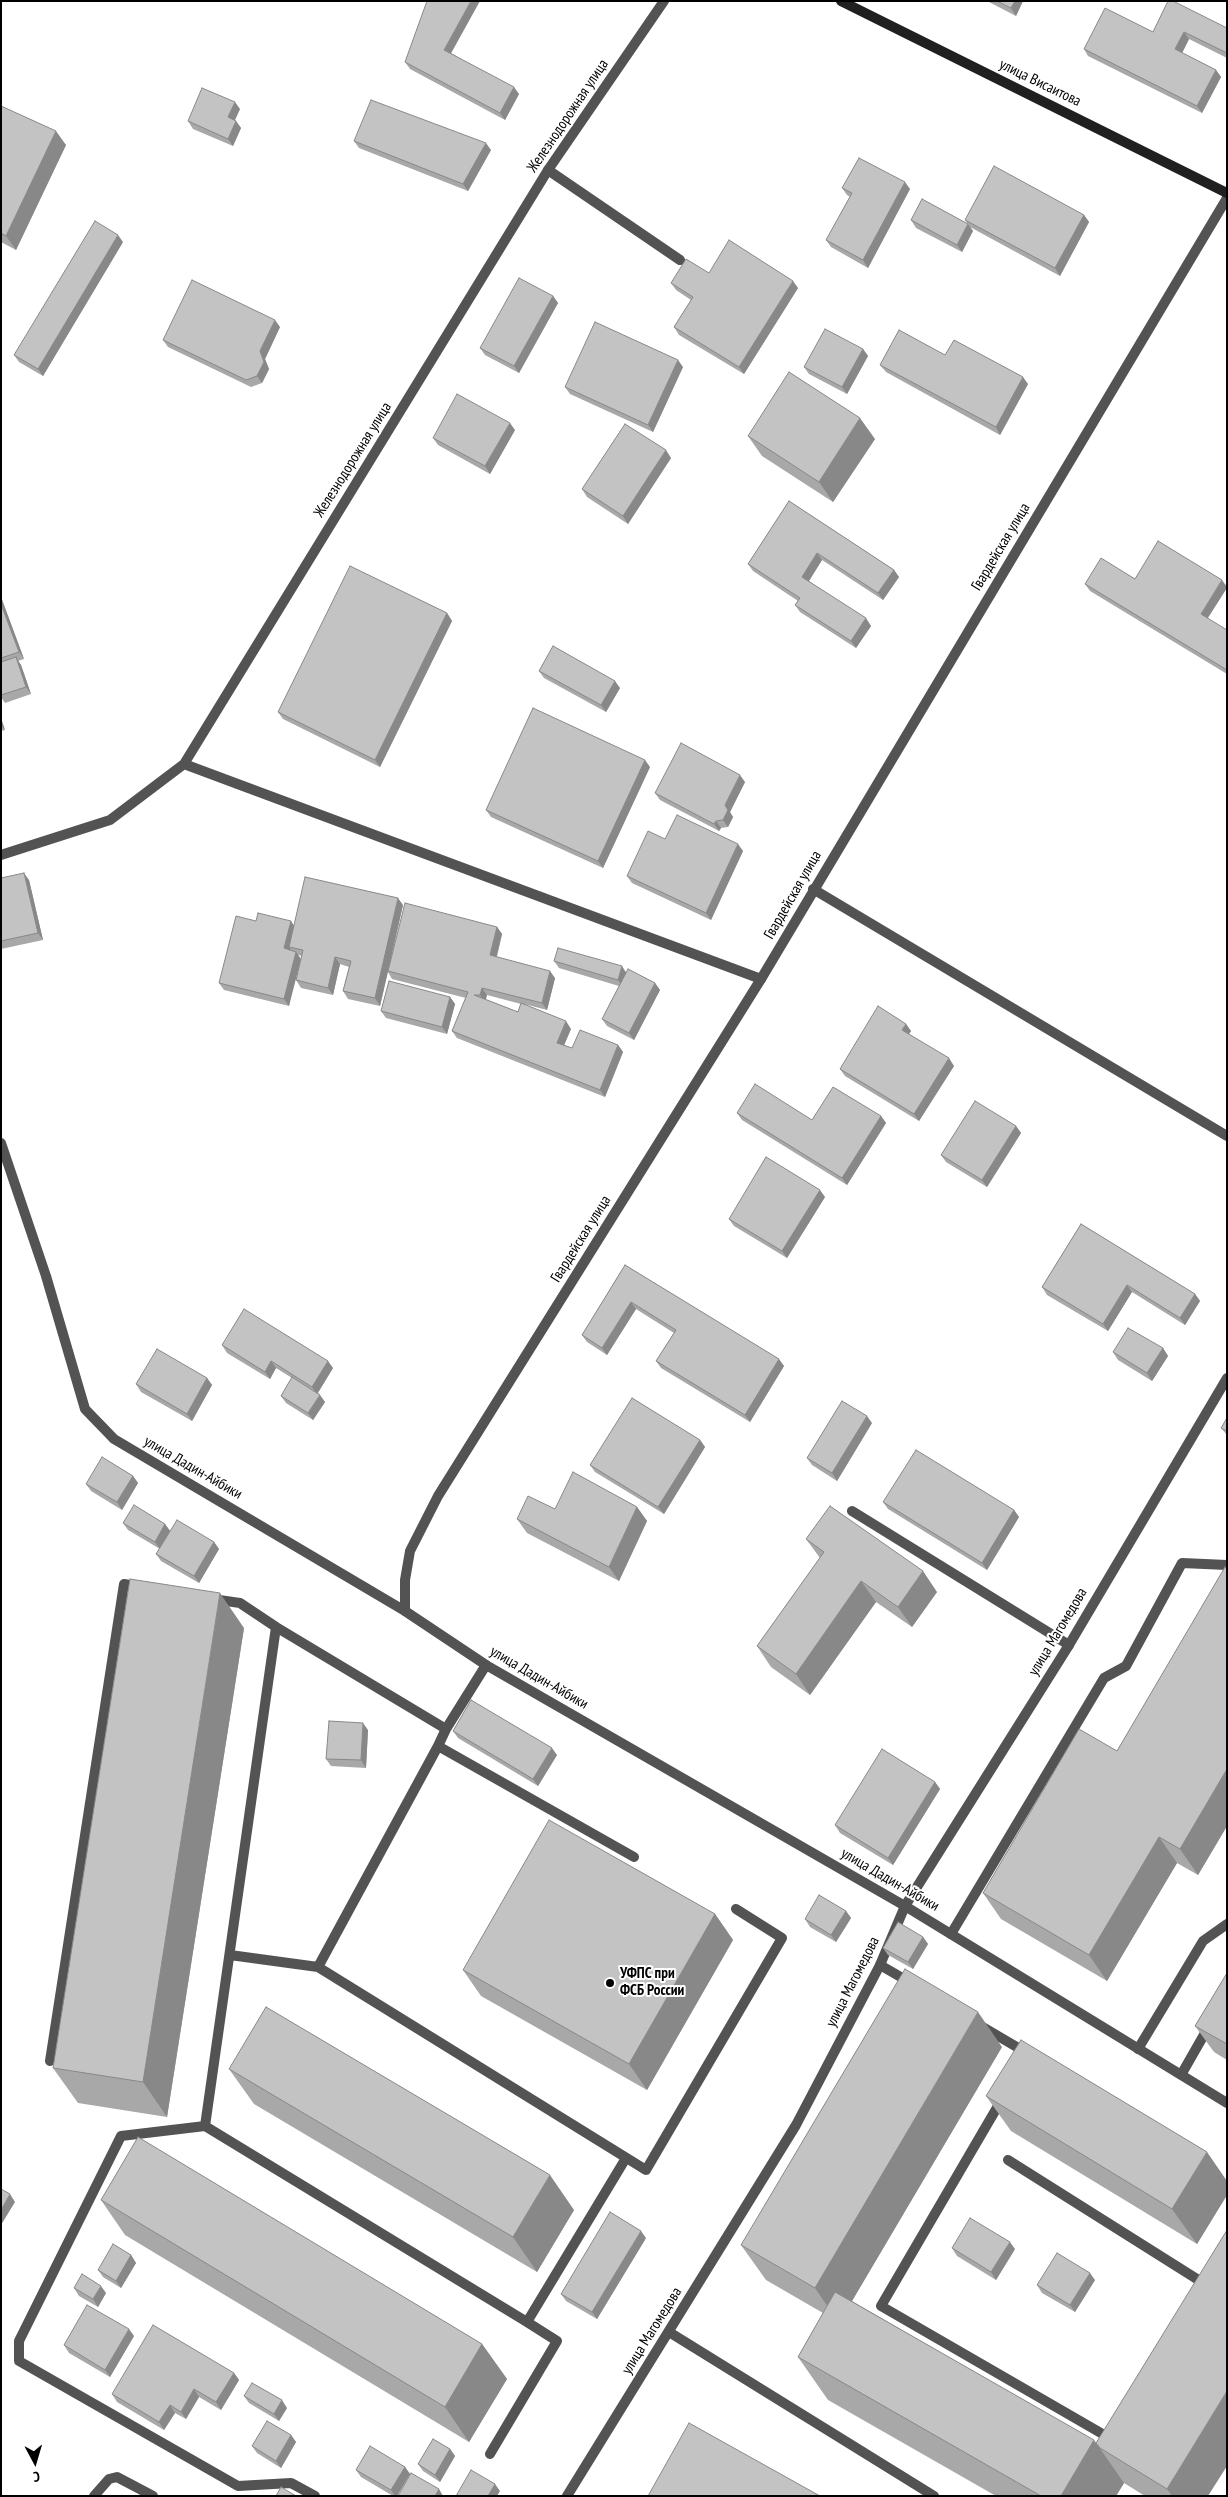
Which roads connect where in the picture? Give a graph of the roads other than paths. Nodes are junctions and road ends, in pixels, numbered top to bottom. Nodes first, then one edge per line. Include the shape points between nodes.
1 (664, 1) edge
2 (841, 1) edge
3 (548, 170) junction
4 (1227, 193) edge
5 (1227, 198) edge
6 (680, 260) dead end
7 (184, 764) junction
8 (1, 855) edge
9 (814, 890) junction
10 (762, 979) junction
11 (1227, 1136) edge
12 (1, 1143) edge
13 (1227, 1378) edge
14 (852, 1511) dead end
15 (1227, 1565) edge
16 (153, 1589) edge
17 (201, 1597) edge
18 (405, 1611) junction
19 (276, 1627) junction
20 (1069, 1645) junction
21 (486, 1665) junction
22 (446, 1729) junction
23 (438, 1746) junction
24 (634, 1857) dead end
25 (906, 1906) junction
26 (736, 1909) dead end
27 (1227, 1924) edge
28 (952, 1934) junction
29 (230, 1955) junction
30 (880, 1965) junction
31 (318, 1967) junction
32 (921, 1990) edge
33 (971, 2019) edge
34 (1213, 2019) edge
35 (1138, 2049) junction
36 (50, 2061) dead end
37 (1024, 2062) edge
38 (1182, 2075) junction
39 (1009, 2088) edge
40 (1227, 2103) edge
41 (205, 2126) junction
42 (626, 2158) junction
43 (1008, 2160) dead end
44 (1211, 2288) edge
45 (526, 2322) junction
46 (669, 2332) junction
47 (1119, 2432) edge
48 (490, 2454) dead end
49 (94, 2496) edge
50 (153, 2496) edge
51 (315, 2496) edge
52 (568, 2496) edge
53 (934, 2496) edge

1 - 3 street, Железнодорожная улица
2 - 4 main road, улица Висаитова
3 - 6 street
3 - 7 street, Железнодорожная улица
5 - 9 street, Гвардейская улица
7 - 8 street, Железнодорожная улица via 110,820
7 - 10 street
9 - 10 street, Гвардейская улица
9 - 11 street
10 - 18 street, Гвардейская улица via 438,1496 410,1551 405,1580
12 - 18 street, улица Дадин-Айбики via 46,1276 85,1409 114,1439
13 - 20 street, улица Магомедова
14 - 20 street
15 - 28 street via 1182,1563 1126,1666 1104,1678
16 - 36 street via 124,1584
17 - 19 street via 240,1604
18 - 21 street, улица Дадин-Айбики
19 - 22 street
19 - 29 street
20 - 25 street, улица Магомедова
21 - 22 street
21 - 25 street, улица Дадин-Айбики
22 - 23 street
23 - 24 street
23 - 31 street
25 - 28 street, улица Дадин-Айбики
25 - 30 street, улица Магомедова
26 - 42 street via 782,1938 646,2170
27 - 35 street via 1203,1940
28 - 35 street, улица Дадин-Айбики
29 - 31 street
29 - 41 street
30 - 32 street
30 - 46 street, улица Магомедова via 796,2125
31 - 42 street
33 - 37 street via 1029,2054
34 - 38 street
35 - 38 street, улица Дадин-Айбики
38 - 40 street, улица Дадин-Айбики
39 - 47 street via 881,2306 1114,2440
41 - 45 street
41 - 51 street via 121,2136 19,2340 19,2362 238,2486 292,2483
42 - 45 street
43 - 44 street
45 - 48 street via 557,2341
46 - 52 street, улица Магомедова
46 - 53 street
49 - 50 street via 109,2479 116,2477

